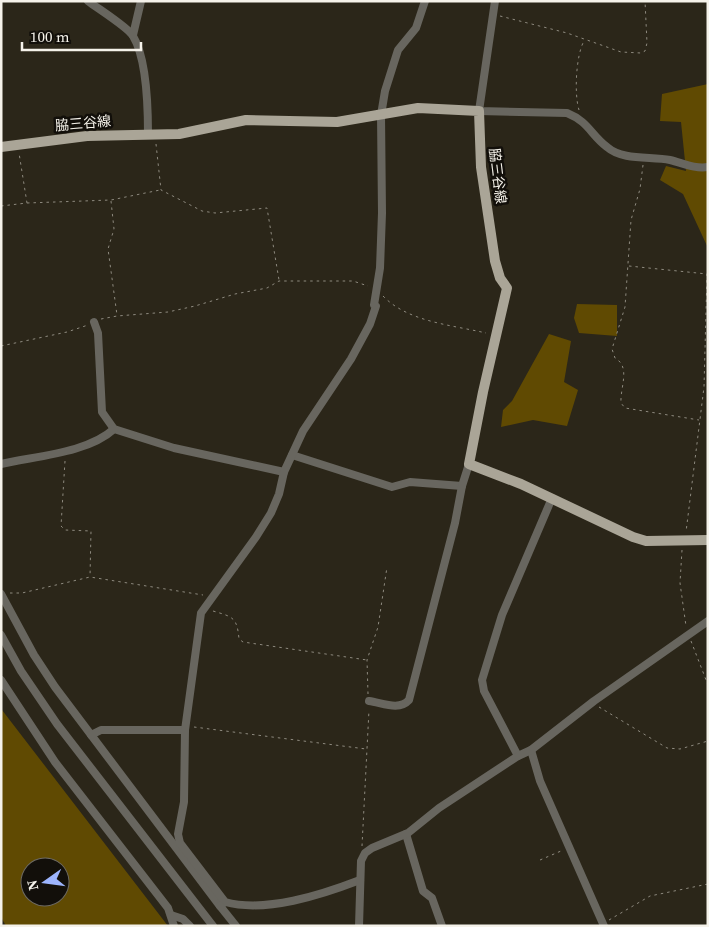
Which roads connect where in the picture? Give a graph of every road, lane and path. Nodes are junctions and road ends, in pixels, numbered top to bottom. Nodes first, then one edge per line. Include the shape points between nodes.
1 (88, 1) edge
2 (141, 1) edge
3 (425, 1) edge
4 (495, 1) edge
5 (645, 1) edge
6 (492, 14) junction
7 (133, 35) junction
8 (584, 40) junction
9 (480, 111) junction
10 (381, 115) junction
11 (580, 118) junction
12 (152, 134) junction
13 (18, 145) junction
14 (1, 147) edge
15 (643, 157) junction
16 (708, 167) edge
17 (161, 190) junction
18 (111, 200) junction
19 (27, 202) junction
20 (1, 206) edge
21 (630, 266) junction
22 (707, 274) edge
23 (279, 281) junction
24 (377, 290) junction
25 (117, 316) junction
26 (94, 322) junction
27 (497, 336) junction
28 (1, 346) edge
29 (704, 387) junction
30 (708, 387) edge
31 (699, 420) junction
32 (114, 429) junction
33 (66, 450) junction
34 (292, 455) junction
35 (1, 464) edge
36 (469, 464) junction
37 (284, 472) junction
38 (462, 486) junction
39 (552, 498) junction
40 (684, 539) junction
41 (708, 540) edge
42 (387, 567) dead end
43 (90, 578) junction
44 (5, 593) edge
45 (211, 597) junction
46 (205, 607) junction
47 (708, 621) edge
48 (688, 634) junction
49 (1, 635) edge
50 (367, 660) junction
51 (1, 680) edge
52 (708, 685) edge
53 (370, 702) junction
54 (592, 702) junction
55 (186, 728) junction
56 (91, 735) junction
57 (708, 741) edge
58 (367, 750) junction
59 (531, 750) junction
60 (518, 756) junction
61 (406, 834) junction
62 (569, 848) junction
63 (365, 853) junction
64 (540, 860) dead end
65 (360, 880) junction
66 (708, 884) edge
67 (222, 904) junction
68 (171, 914) junction
69 (604, 924) edge
70 (174, 926) edge
71 (190, 926) edge
72 (213, 926) edge
73 (236, 926) edge
74 (359, 926) edge
75 (442, 926) edge

1 - 7 street
2 - 7 street
3 - 10 street via 416,28 398,50 392,64
4 - 6 street
5 - 8 path via 647,43 641,53 621,52
6 - 8 path
6 - 9 street
7 - 12 street via 144,73
8 - 11 path via 580,49 576,92
9 - 10 main road, 脇三谷線 via 418,108
9 - 11 street via 567,112
9 - 27 main road, 脇三谷線 via 481,167 495,261 507,288
10 - 12 main road, 脇三谷線 via 337,122 246,120 179,134
10 - 24 street via 382,213
11 - 15 street via 607,148
12 - 13 main road, 脇三谷線 via 87,136
12 - 17 path
13 - 14 main road, 脇三谷線
13 - 19 path
15 - 16 street
15 - 21 path via 640,189 631,220
17 - 18 path
17 - 23 path via 202,211 215,213 266,208
18 - 19 path
18 - 25 path via 114,229 108,249
19 - 20 path
21 - 22 path
21 - 31 path via 625,307 612,349 614,358 624,368 621,403 625,408
22 - 29 path
23 - 24 path via 353,281
23 - 25 path via 267,288 168,312
24 - 27 path via 393,306 410,314
24 - 34 street via 370,324 303,431
25 - 26 path
26 - 28 path via 67,332
26 - 32 street via 98,333 102,412
27 - 36 main road, 脇三谷線
29 - 30 path
29 - 31 path
31 - 40 path
32 - 33 street via 89,445
32 - 37 street via 174,448
33 - 35 street
33 - 43 path via 61,526 65,530 91,531
34 - 37 street
34 - 38 street via 392,487 410,482
36 - 38 street
36 - 39 main road
37 - 45 street via 271,513
38 - 53 street via 409,700 398,706
39 - 40 main road via 633,538 646,541
39 - 60 street via 502,615 482,680 484,691
40 - 41 main road
40 - 48 path via 680,583
42 - 50 path via 378,627
43 - 44 path via 22,593
43 - 45 path
44 - 56 street via 34,655
45 - 46 street
46 - 50 path via 235,620 243,642
46 - 55 street via 200,613
47 - 48 street
48 - 52 path
48 - 54 street
49 - 72 street via 57,724
50 - 53 path
51 - 68 street via 56,762
53 - 58 path
54 - 57 path via 667,748 680,749
54 - 59 street
55 - 56 street via 101,730
55 - 58 path
55 - 67 street via 184,802 178,834 180,843
56 - 67 street
58 - 63 path via 362,847
59 - 60 street
59 - 62 street via 540,781
60 - 61 street
61 - 63 street
61 - 75 street via 423,891 432,898
62 - 64 path
62 - 69 street
63 - 65 street
65 - 67 street via 295,902
65 - 74 street
66 - 69 path via 650,896
67 - 73 street
68 - 70 street
68 - 71 street

